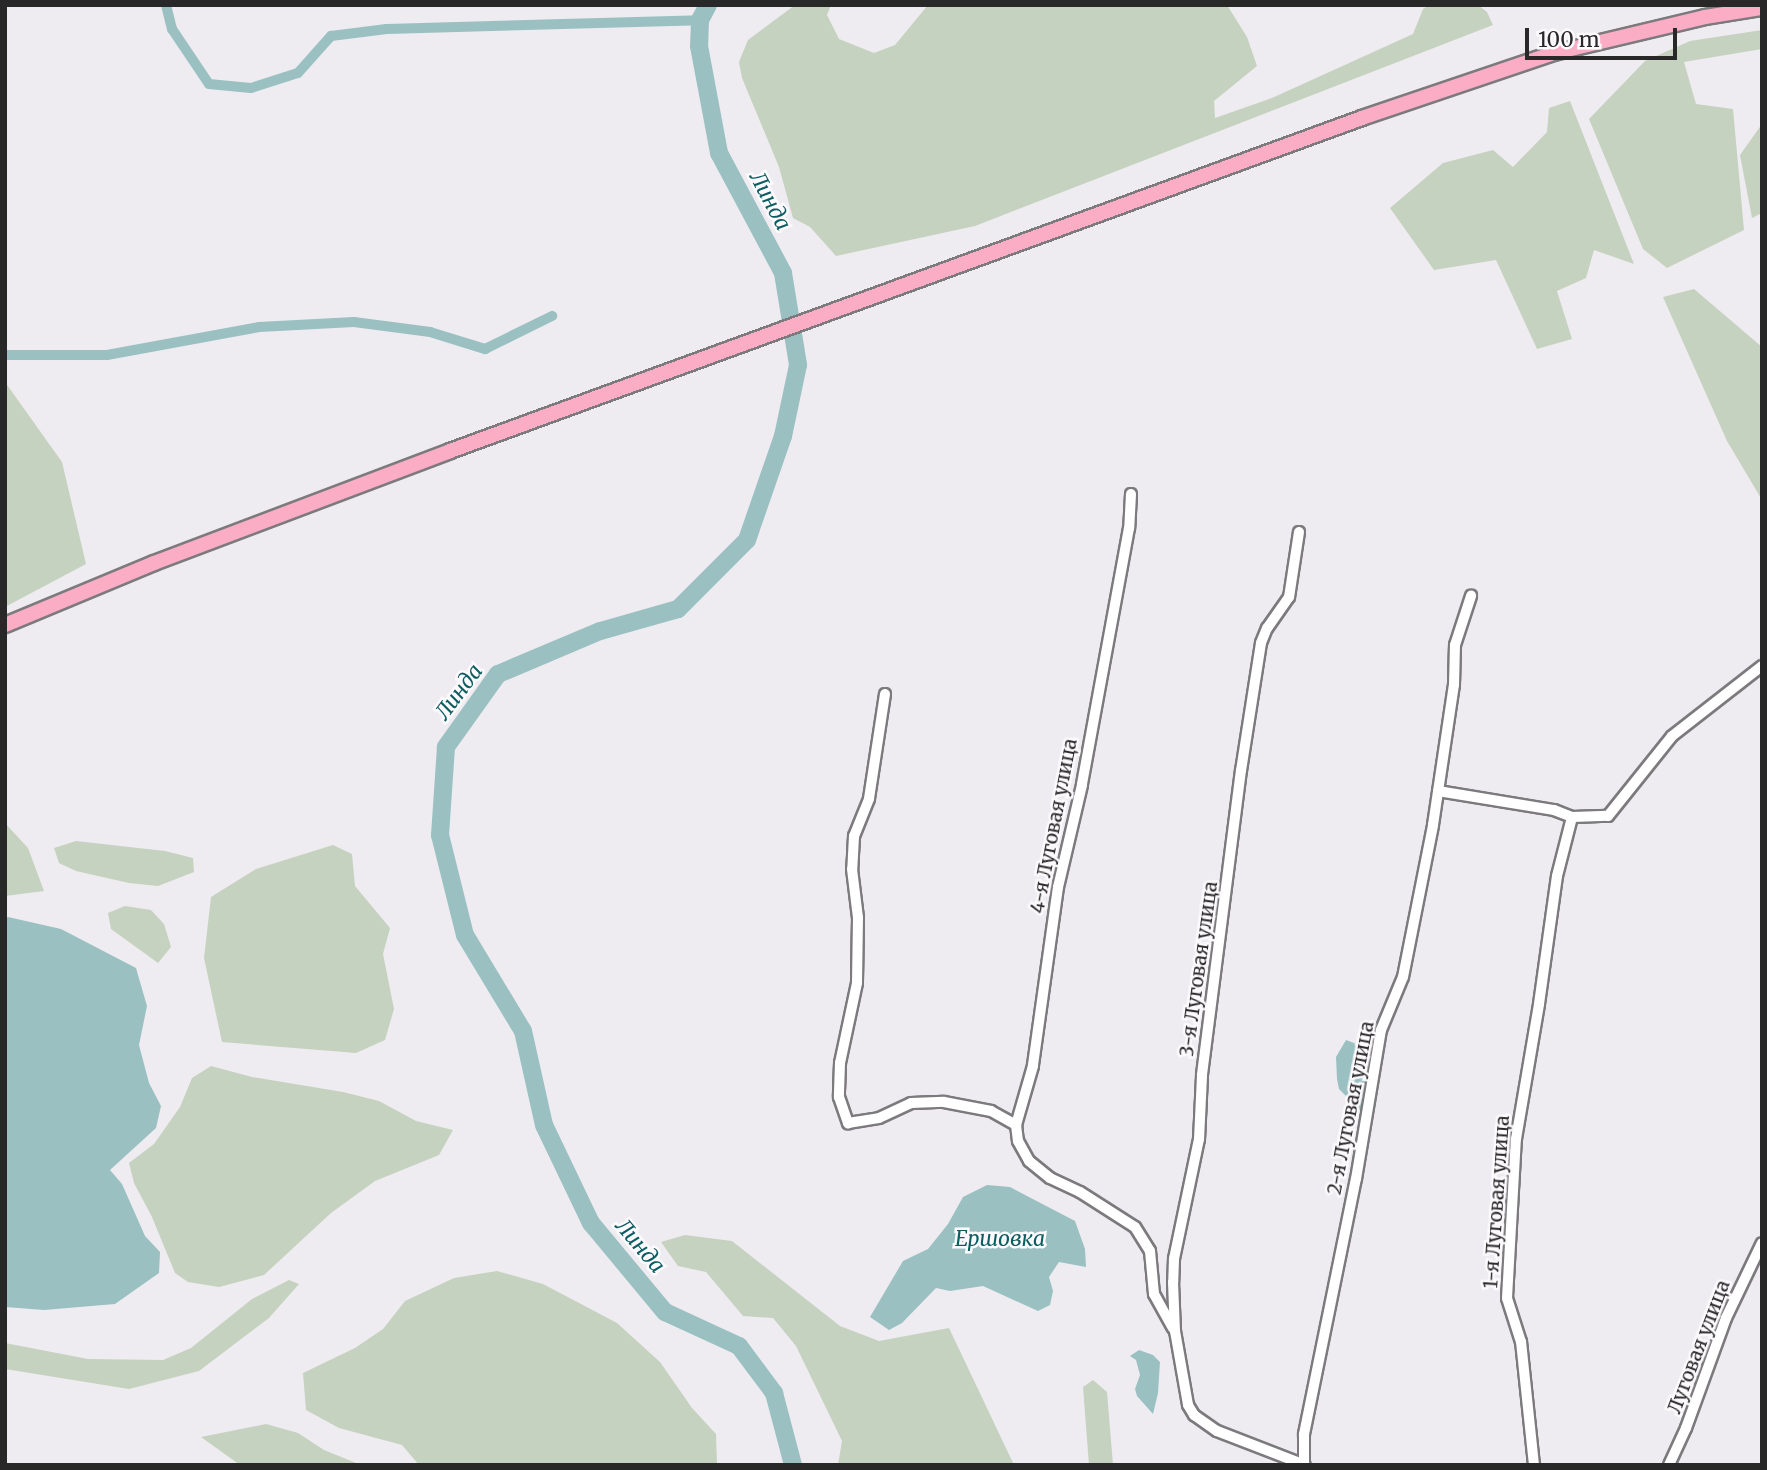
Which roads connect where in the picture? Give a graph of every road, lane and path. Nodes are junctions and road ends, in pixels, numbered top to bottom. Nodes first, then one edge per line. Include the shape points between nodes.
1 (1762, 8) edge
2 (1132, 494) dead end
3 (1299, 532) dead end
4 (1471, 596) dead end
5 (5, 625) edge
6 (1762, 666) edge
7 (885, 694) dead end
8 (1438, 791) junction
9 (1573, 817) junction
10 (1016, 1125) junction
11 (1762, 1243) edge
12 (1175, 1331) junction
13 (1305, 1464) edge
14 (1534, 1465) edge
15 (1669, 1465) edge

1 - 5 main road via 1628,34 1472,79 192,548
2 - 10 street, 4-я Луговая улица via 1082,785 1059,887 1033,1066
3 - 12 street, 3-я Луговая улица via 1289,597 1261,643 1241,770 1202,1076 1199,1139 1174,1259
4 - 8 street, 2-я Луговая улица via 1455,645 1454,685
6 - 9 street via 1672,736 1608,816
7 - 10 street via 869,799 855,836 857,983 840,1063 839,1097 848,1123 879,1118 911,1103 944,1102 991,1111
8 - 9 street
8 - 13 street, 2-я Луговая улица via 1406,965 1381,1030 1356,1180 1304,1434
9 - 14 street, 1-я Луговая улица via 1556,876 1515,1152 1507,1298 1521,1342
10 - 12 street via 1018,1141 1029,1161 1135,1227 1150,1251 1154,1294
11 - 15 street, Луговая улица via 1726,1318
12 - 13 street, 3-я Луговая улица via 1188,1405 1194,1415 1217,1431

